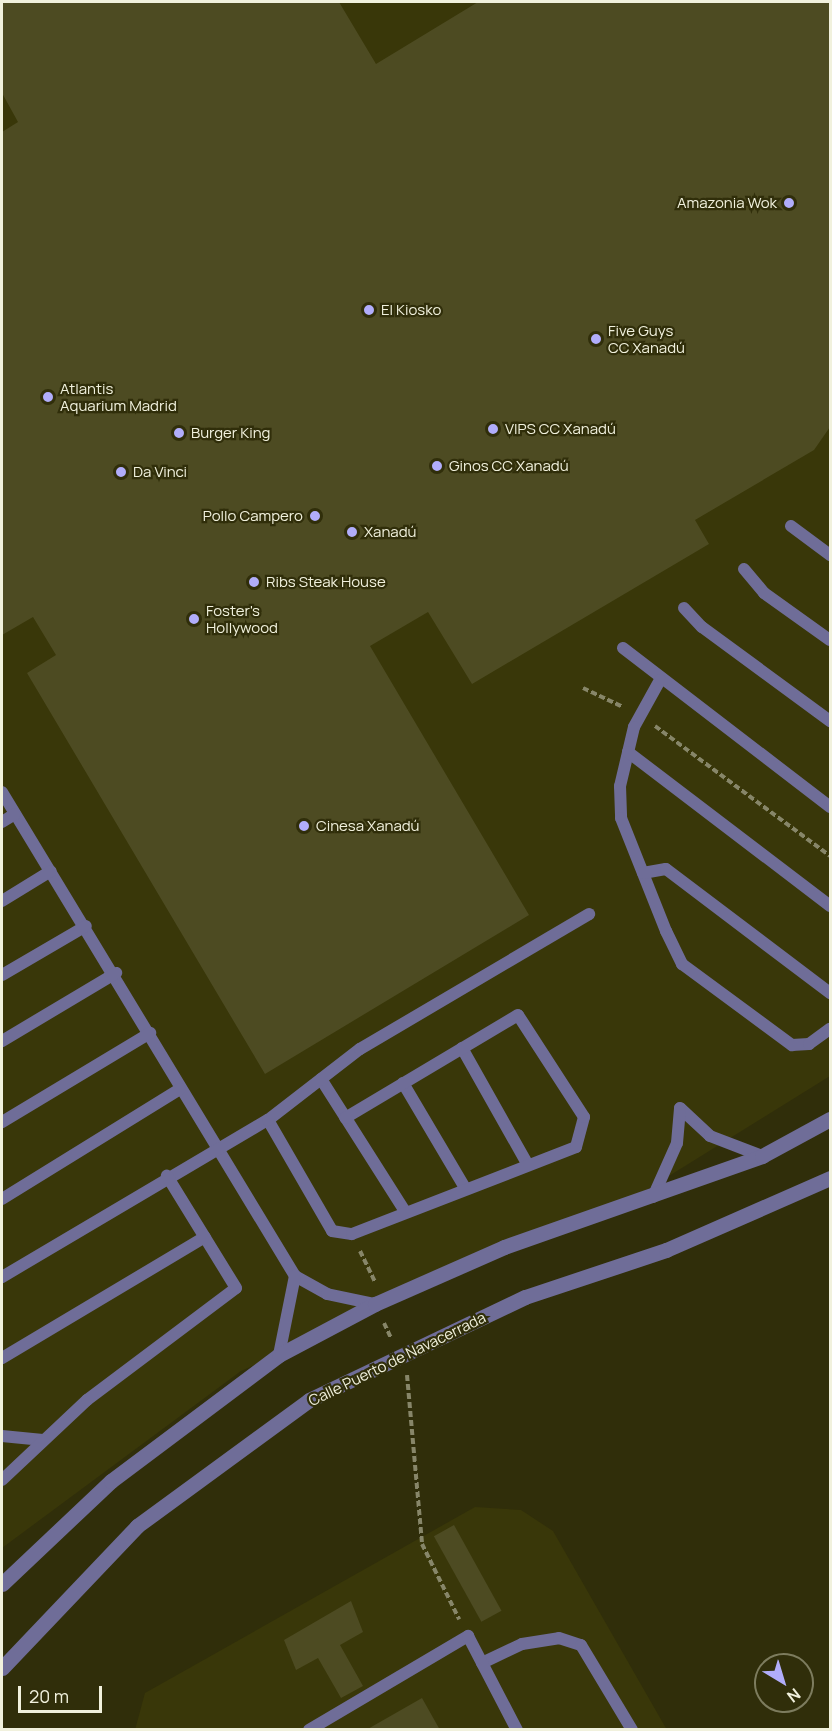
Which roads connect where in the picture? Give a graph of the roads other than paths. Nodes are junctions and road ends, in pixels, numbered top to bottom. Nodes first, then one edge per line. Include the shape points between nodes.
1 (792, 526) dead end
2 (831, 555) edge
3 (744, 569) dead end
4 (684, 608) dead end
5 (831, 640) edge
6 (623, 648) dead end
7 (660, 680) junction
8 (831, 722) edge
9 (628, 752) junction
10 (2, 792) edge
11 (831, 807) edge
12 (15, 814) junction
13 (2, 822) edge
14 (51, 871) junction
15 (643, 873) junction
16 (2, 901) edge
17 (831, 906) edge
18 (589, 914) dead end
19 (86, 926) junction
20 (116, 973) junction
21 (2, 975) edge
22 (831, 993) edge
23 (831, 1029) edge
24 (150, 1033) junction
25 (2, 1041) edge
26 (462, 1048) junction
27 (321, 1079) junction
28 (403, 1083) junction
29 (180, 1089) junction
30 (345, 1118) junction
31 (831, 1119) edge
32 (268, 1120) junction
33 (2, 1122) edge
34 (216, 1146) junction
35 (762, 1156) junction
36 (528, 1165) junction
37 (167, 1176) junction
38 (831, 1178) edge
39 (465, 1188) junction
40 (2, 1199) edge
41 (651, 1199) junction
42 (404, 1210) junction
43 (205, 1237) junction
44 (295, 1276) junction
45 (2, 1277) edge
46 (375, 1304) junction
47 (279, 1355) junction
48 (2, 1358) edge
49 (2, 1436) edge
50 (43, 1440) junction
51 (2, 1479) edge
52 (2, 1584) edge
53 (482, 1663) junction
54 (2, 1668) edge
55 (309, 1730) edge
56 (517, 1730) edge
57 (632, 1730) edge

1 - 2 lane
3 - 5 lane via 764,593
4 - 8 lane via 702,627
6 - 7 lane
7 - 9 lane via 640,715
7 - 11 lane
9 - 15 lane via 620,786 621,818
9 - 17 lane
10 - 12 lane
12 - 13 lane
12 - 14 lane
14 - 16 lane
14 - 19 lane
15 - 22 lane via 666,869
15 - 23 lane via 682,964 792,1045 809,1044
18 - 27 lane via 360,1049
19 - 20 lane
19 - 21 lane
20 - 24 lane
20 - 25 lane
24 - 29 lane
24 - 33 lane
26 - 28 lane
26 - 36 lane
26 - 36 lane via 518,1015 584,1118 576,1147
27 - 30 lane
27 - 32 lane
28 - 30 lane
28 - 39 lane
29 - 34 lane
29 - 40 lane
30 - 42 lane
31 - 35 street
32 - 34 lane
32 - 42 lane via 332,1231 352,1234
34 - 37 lane
34 - 44 lane
35 - 41 street
35 - 41 lane via 710,1136 680,1108 677,1143
36 - 39 lane
37 - 43 lane
37 - 45 lane
38 - 54 street, Calle Puerto de Navacerrada via 666,1250 525,1297 309,1400 137,1526
39 - 42 lane
41 - 46 street via 504,1247
43 - 48 lane
43 - 50 lane via 236,1288 183,1323
44 - 46 lane via 327,1294
44 - 47 lane
46 - 47 street
47 - 52 street via 111,1481
49 - 50 lane
50 - 51 lane
53 - 55 lane via 468,1636
53 - 56 lane
53 - 57 lane via 522,1644 559,1638 581,1646

